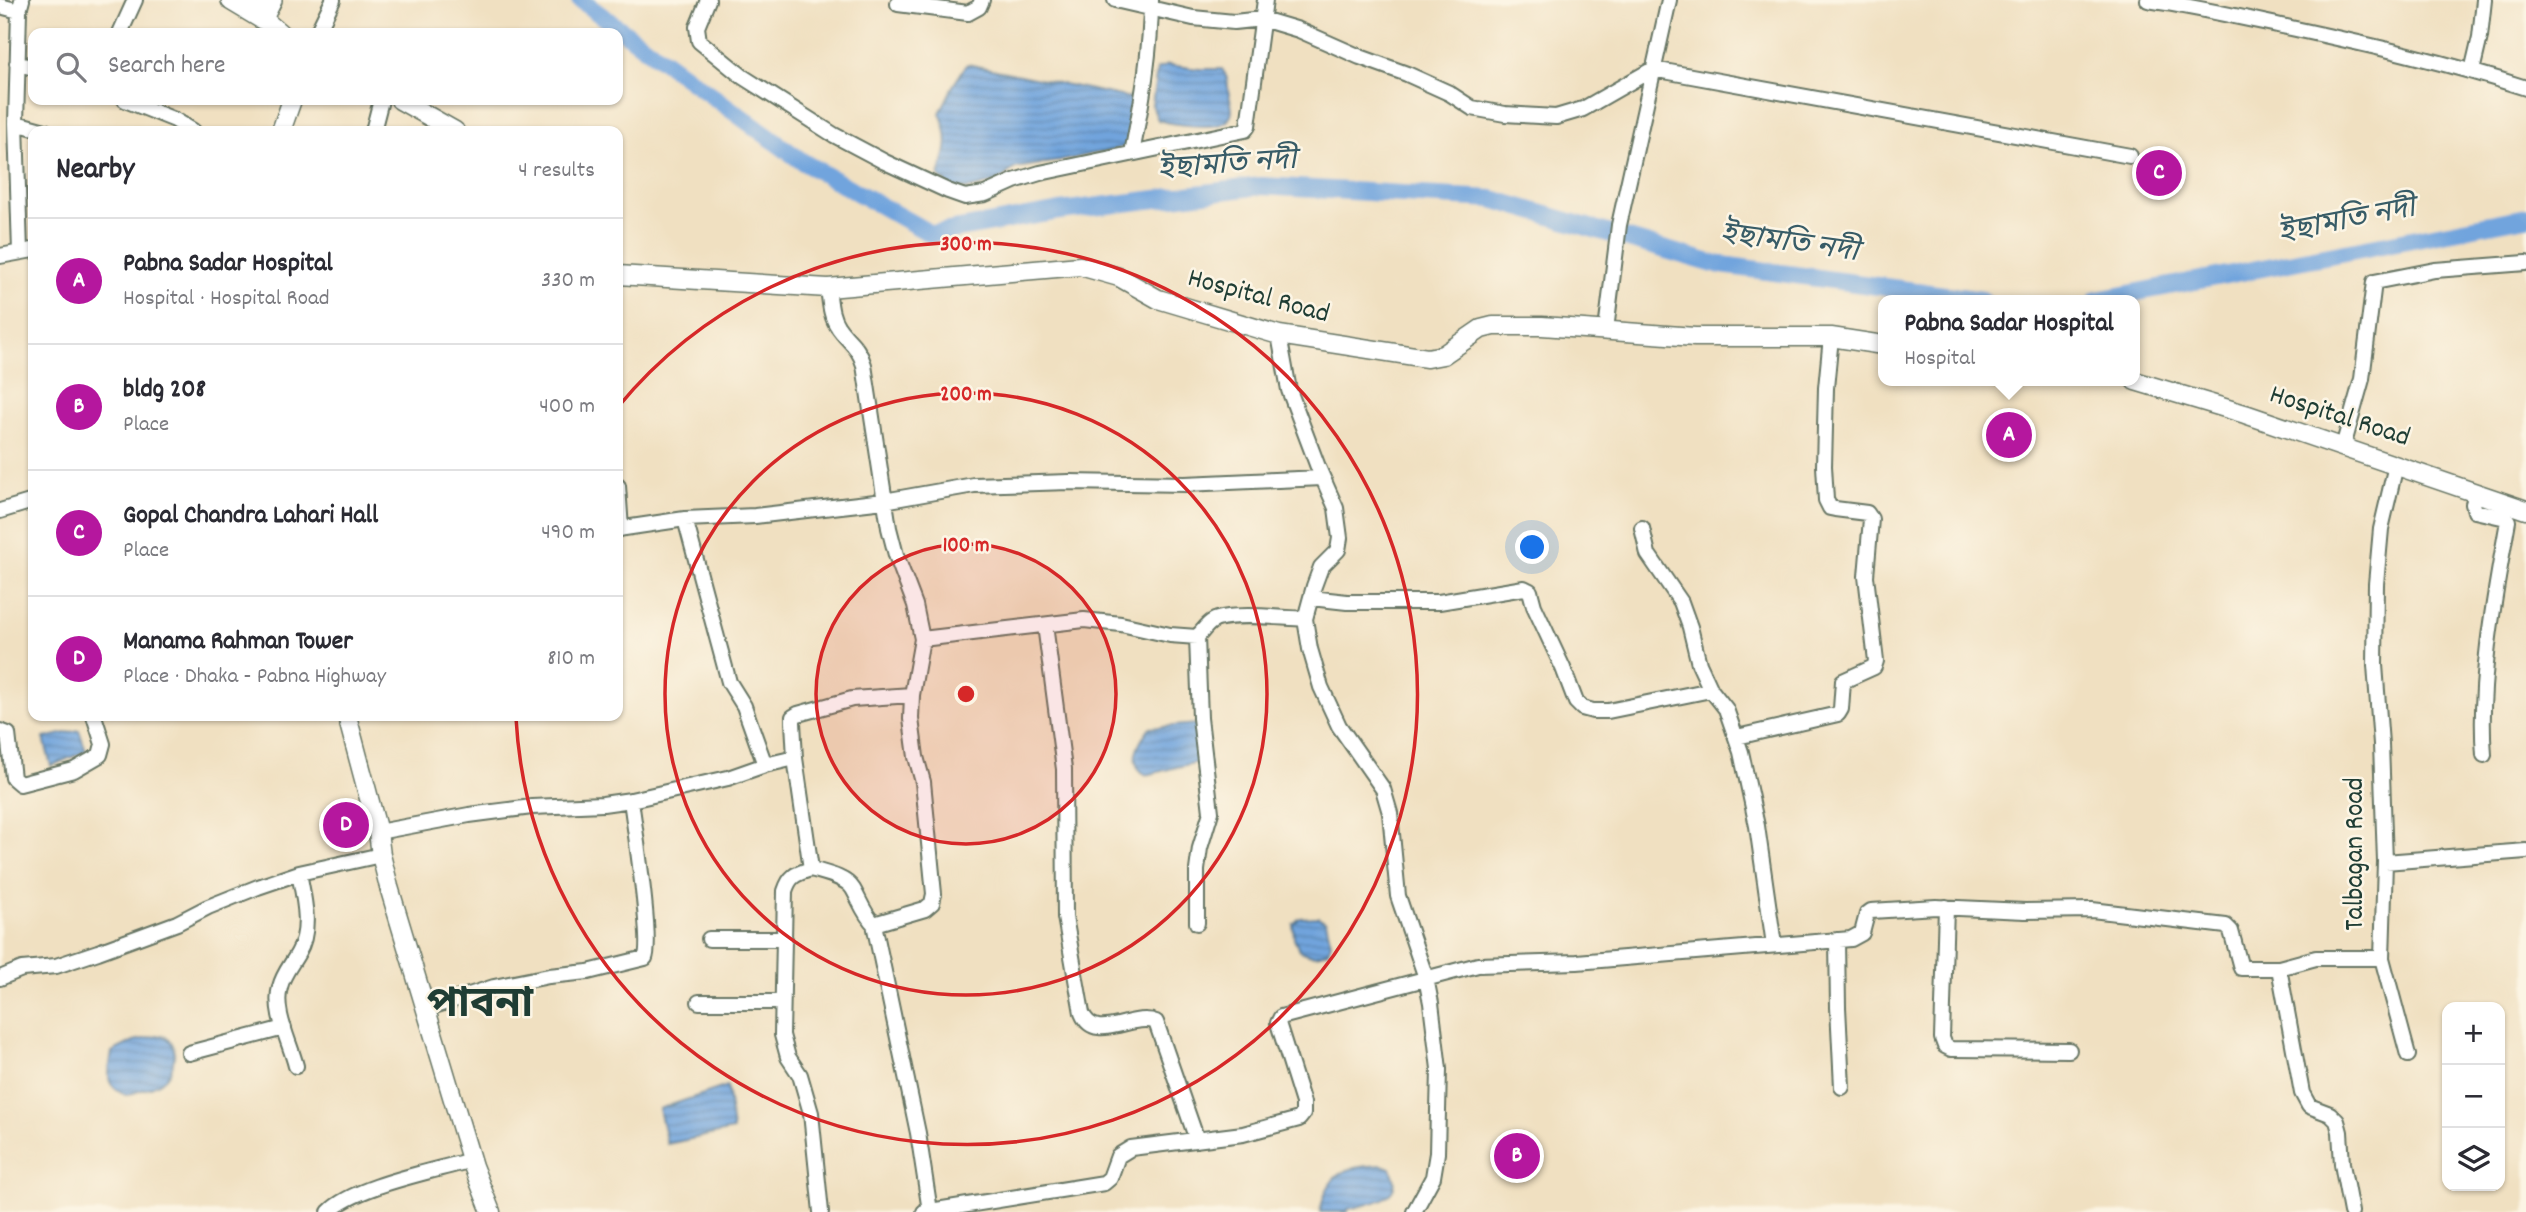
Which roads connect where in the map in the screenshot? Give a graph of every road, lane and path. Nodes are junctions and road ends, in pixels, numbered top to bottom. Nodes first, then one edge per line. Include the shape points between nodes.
1 (135, 0) edge
2 (232, 0) edge
3 (333, 0) edge
4 (708, 0) edge
5 (982, 0) edge
6 (1115, 0) edge
7 (1265, 0) edge
8 (1668, 0) edge
9 (2148, 0) edge
10 (2484, 0) edge
11 (1151, 3) edge
12 (898, 4) dead end
13 (21, 5) edge
14 (0, 6) edge
15 (266, 9) edge
16 (1262, 19) junction
17 (122, 28) edge
18 (277, 28) edge
19 (319, 28) edge
20 (18, 63) junction
21 (28, 66) edge
22 (1653, 69) junction
23 (2472, 71) junction
24 (2526, 88) edge
25 (1, 97) edge
26 (16, 101) junction
27 (138, 105) edge
28 (290, 105) edge
29 (380, 105) edge
30 (409, 105) edge
31 (16, 123) junction
32 (28, 126) edge
33 (185, 126) edge
34 (283, 126) edge
35 (374, 126) edge
36 (446, 126) edge
37 (1132, 153) junction
38 (2130, 156) dead end
39 (27, 251) edge
40 (0, 256) edge
41 (2526, 263) edge
42 (623, 275) edge
43 (828, 288) junction
44 (1606, 330) junction
45 (1279, 335) junction
46 (1831, 337) junction
47 (1878, 344) edge
48 (2140, 383) edge
49 (2343, 447) junction
50 (2396, 465) junction
51 (1322, 478) junction
52 (2477, 492) junction
53 (884, 501) junction
54 (28, 503) edge
55 (2526, 510) edge
56 (0, 511) edge
57 (685, 519) junction
58 (623, 528) edge
59 (1642, 528) dead end
60 (1311, 598) junction
61 (1305, 619) junction
62 (1045, 625) junction
63 (1197, 637) junction
64 (922, 639) junction
65 (1712, 690) junction
66 (912, 695) junction
67 (96, 721) edge
68 (348, 721) edge
69 (0, 731) edge
70 (1737, 737) junction
71 (2484, 755) dead end
72 (795, 758) junction
73 (765, 765) junction
74 (631, 800) junction
75 (379, 832) junction
76 (2526, 850) edge
77 (381, 855) junction
78 (2385, 862) junction
79 (811, 869) junction
80 (299, 873) junction
81 (1946, 907) junction
82 (1197, 923) dead end
83 (874, 924) junction
84 (709, 939) dead end
85 (785, 939) junction
86 (1837, 940) junction
87 (1774, 945) junction
88 (2382, 958) junction
89 (2279, 968) junction
90 (0, 978) edge
91 (1426, 978) junction
92 (699, 1002) dead end
93 (781, 1002) junction
94 (425, 1009) junction
95 (284, 1028) junction
96 (2069, 1050) dead end
97 (189, 1053) dead end
98 (2408, 1055) dead end
99 (296, 1066) dead end
100 (1842, 1087) dead end
101 (1197, 1140) junction
102 (471, 1160) junction
103 (927, 1211) edge
104 (329, 1212) edge
105 (491, 1212) edge
106 (821, 1212) edge
107 (1414, 1212) edge
108 (2351, 1212) edge

1 - 17 street
2 - 15 highway
3 - 19 street
4 - 37 street via 696,35 716,57 843,140 948,191 965,197 985,194 1040,173
5 - 12 street via 968,13
6 - 11 street
7 - 16 street
8 - 22 street
9 - 23 street via 2343,39
10 - 23 street
11 - 16 street via 1194,18
11 - 37 street via 1145,89
13 - 14 street
13 - 20 street
15 - 18 main road
16 - 22 street via 1407,74 1472,108 1505,114 1556,117 1583,109
16 - 37 street via 1245,130
20 - 21 street
20 - 26 street
22 - 38 street
22 - 44 street via 1619,225
23 - 24 street
25 - 26 street
26 - 31 street
27 - 33 street
28 - 34 main road
29 - 35 street
30 - 36 main road
31 - 32 street
31 - 39 street
39 - 40 street
41 - 49 street via 2435,270 2374,282 2362,379
42 - 43 main road, Hospital Road
43 - 45 main road, Hospital Road via 1080,266 1119,277 1158,299
43 - 53 street via 833,318 856,346 864,365
44 - 45 main road, Hospital Road via 1493,326 1443,355 1427,358
44 - 46 main road, Hospital Road via 1705,337
45 - 51 street via 1289,390
46 - 47 main road, Hospital Road
46 - 70 street via 1826,500 1830,508 1867,513 1871,519 1866,576 1876,662 1843,681 1838,714
48 - 49 main road, Hospital Road
49 - 50 main road, Hospital Road
50 - 52 main road, Hospital Road
50 - 78 street, Talbagan Road via 2381,529 2376,584 2375,665
51 - 53 street via 974,485
51 - 60 street via 1336,509 1340,538 1338,550 1321,567
52 - 55 main road, Hospital Road
52 - 71 street via 2475,511 2508,521 2481,719
53 - 57 street
53 - 64 street
54 - 56 street
57 - 58 street
57 - 73 street via 729,682 744,706
59 - 65 street via 1648,554 1681,602 1699,664
60 - 61 street
60 - 65 street via 1439,602 1524,588 1530,591 1572,695 1583,708 1608,711
61 - 63 street via 1216,620
61 - 91 street via 1321,687 1339,726 1383,789 1390,813 1398,896
62 - 63 street via 1084,620
62 - 64 street
62 - 101 street via 1064,769 1065,917 1082,1013 1090,1024 1101,1028 1140,1019 1156,1022
63 - 82 street via 1211,812 1197,870
64 - 66 street
65 - 70 street
66 - 72 street via 852,699 798,714 793,717
66 - 83 street via 911,719 923,782 934,894 925,909
67 - 69 street via 103,744 100,755 74,769 20,783 13,778 8,734
68 - 75 main road
70 - 87 street via 1751,788
72 - 73 street
72 - 79 street
73 - 74 street
74 - 75 street via 531,807
74 - 94 street via 647,956 589,972 494,987
75 - 77 main road
76 - 78 street
77 - 80 street
77 - 94 main road
78 - 88 street, Talbagan Road
79 - 83 street via 852,887
79 - 85 street via 789,879
80 - 90 street via 56,966 22,969
80 - 95 street via 305,934 279,988
81 - 86 street via 1871,911 1858,936
81 - 89 street, Talbagan Road via 2092,910 2226,926 2241,968
81 - 96 street via 1945,1046
83 - 103 street via 918,1133
84 - 85 street
85 - 93 street
86 - 87 street
86 - 100 street
87 - 91 street via 1577,962 1478,965
88 - 89 street, Talbagan Road via 2316,958
88 - 98 street
89 - 108 street via 2302,1093 2309,1106 2337,1121
91 - 101 street via 1281,1017 1278,1023 1303,1103 1301,1117 1243,1134
91 - 107 street via 1438,1069 1439,1126 1433,1177
92 - 93 street
93 - 106 street via 784,1048 800,1075 811,1113
94 - 102 main road
95 - 97 street
95 - 99 street
101 - 103 street via 1123,1152 1104,1183
102 - 104 street via 372,1189 339,1202
102 - 105 main road

